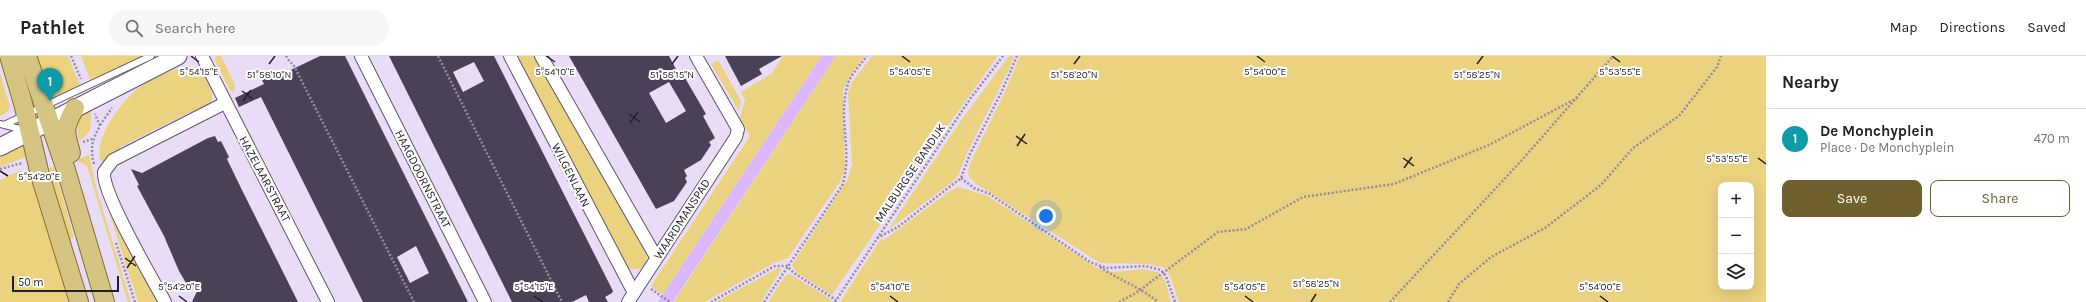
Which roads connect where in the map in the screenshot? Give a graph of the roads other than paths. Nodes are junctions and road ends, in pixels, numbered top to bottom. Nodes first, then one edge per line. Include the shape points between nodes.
1 (9, 56) edge
2 (27, 56) edge
3 (151, 56) edge
4 (178, 56) edge
5 (202, 56) edge
6 (361, 56) edge
7 (510, 56) edge
8 (541, 56) edge
9 (696, 56) edge
10 (225, 104) junction
11 (75, 108) junction
12 (47, 115) junction
13 (3, 124) edge
14 (27, 124) junction
15 (0, 147) edge
16 (656, 257) junction
17 (631, 298) edge
18 (79, 302) edge
19 (105, 302) edge
20 (111, 302) edge
21 (165, 302) edge
22 (328, 302) edge
23 (486, 302) edge

1 - 14 main road
2 - 12 main road
3 - 12 lane
4 - 11 street
5 - 10 street, HAZELAARSTRAAT
6 - 23 street, HAAGDOORNSTRAAT
7 - 17 street, WILGENLAAN
8 - 16 street
9 - 16 street, WAARDMANSPAD via 738,129 736,137
10 - 21 street via 113,160 104,172 104,179 118,212
10 - 22 street, HAZELAARSTRAAT
11 - 12 street
11 - 20 main road via 66,123 65,132
12 - 14 street
12 - 19 main road
13 - 14 lane
13 - 14 lane
14 - 15 street
14 - 18 main road
16 - 17 street, WAARDMANSPAD

